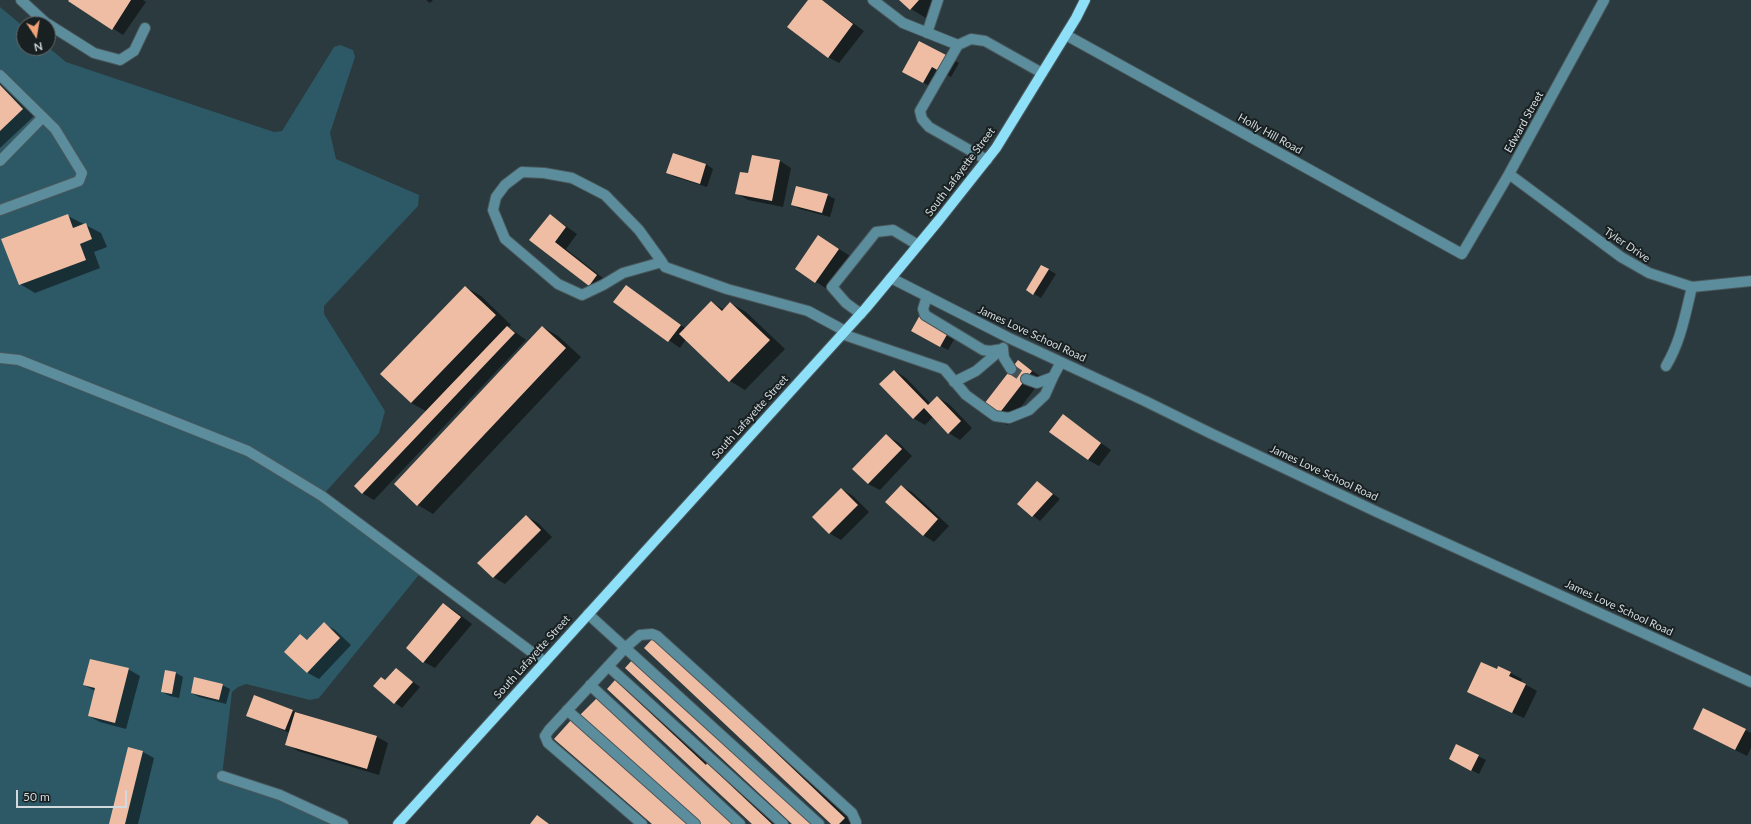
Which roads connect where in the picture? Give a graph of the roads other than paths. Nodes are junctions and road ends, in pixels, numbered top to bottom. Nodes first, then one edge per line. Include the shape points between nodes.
1 (21, 0) edge
2 (873, 0) edge
3 (938, 0) edge
4 (1086, 0) edge
5 (1604, 0) edge
6 (39, 16) edge
7 (145, 28) dead end
8 (56, 29) edge
9 (927, 33) junction
10 (1066, 35) junction
11 (958, 45) junction
12 (1042, 73) junction
13 (0, 75) edge
14 (43, 117) junction
15 (987, 160) junction
16 (0, 161) edge
17 (1509, 174) junction
18 (0, 210) edge
19 (918, 245) junction
20 (1462, 254) joint
21 (662, 262) junction
22 (891, 278) junction
23 (1751, 281) edge
24 (1692, 287) junction
25 (927, 296) junction
26 (861, 314) junction
27 (843, 333) junction
28 (1009, 338) junction
29 (1003, 349) junction
30 (0, 358) edge
31 (1061, 362) junction
32 (1666, 366) dead end
33 (1011, 369) tunnel mouth
34 (1053, 377) junction
35 (1026, 379) tunnel mouth
36 (954, 382) junction
37 (588, 614) junction
38 (625, 648) junction
39 (544, 662) junction
40 (608, 666) junction
41 (1751, 682) edge
42 (590, 685) junction
43 (567, 710) junction
44 (222, 776) dead end
45 (343, 824) edge
46 (398, 824) edge
47 (642, 824) edge
48 (695, 824) edge
49 (740, 824) edge
50 (783, 824) edge
51 (818, 824) edge
52 (856, 824) edge

1 - 6 street
2 - 9 street via 903,23
3 - 9 street
4 - 10 main road, South Lafayette Street
5 - 17 street, Edward Street
7 - 8 street via 134,51 120,60 94,53
9 - 11 street
10 - 12 main road, South Lafayette Street
10 - 20 street, Holly Hill Road
11 - 12 street via 971,39 985,41
11 - 15 street via 920,111 922,119 929,127
12 - 15 main road, South Lafayette Street
13 - 14 street
14 - 16 street
14 - 18 street via 55,129 82,173 79,181
15 - 19 main road, South Lafayette Street
17 - 20 street, Edward Street
17 - 24 street, Tyler Drive via 1621,257 1649,274
19 - 22 main road, South Lafayette Street
19 - 26 street via 894,230 876,232 832,287 846,303
21 - 21 street via 639,230 605,195 572,178 544,172 522,172 505,185 496,197 494,210 505,239 558,284 582,295 623,272
21 - 27 street via 665,267 727,289 808,311
22 - 25 street, James Love School Road
22 - 26 main road, South Lafayette Street
23 - 24 street, Tyler Drive
24 - 32 street via 1680,337 1675,352
25 - 28 street, James Love School Road
25 - 29 street via 923,309 925,315 983,350
26 - 27 main road, South Lafayette Street
27 - 36 street via 910,359 940,367
27 - 37 main road, South Lafayette Street
28 - 29 street
28 - 31 street, James Love School Road
29 - 33 street via 1004,358
29 - 36 street via 976,371
30 - 39 street via 19,360 248,451 322,496
31 - 34 street
31 - 41 street, James Love School Road via 1377,512
34 - 35 street via 1037,383
34 - 36 street via 1046,395 1029,410 1009,418 995,416 982,408
37 - 38 street
37 - 39 main road, South Lafayette Street
38 - 40 street
38 - 51 street
38 - 52 street via 640,635 657,636 852,813
39 - 46 main road, South Lafayette Street
40 - 42 street
40 - 50 street
42 - 43 street
42 - 49 street
43 - 47 street via 547,734 548,744
43 - 48 street
44 - 45 street via 280,795

